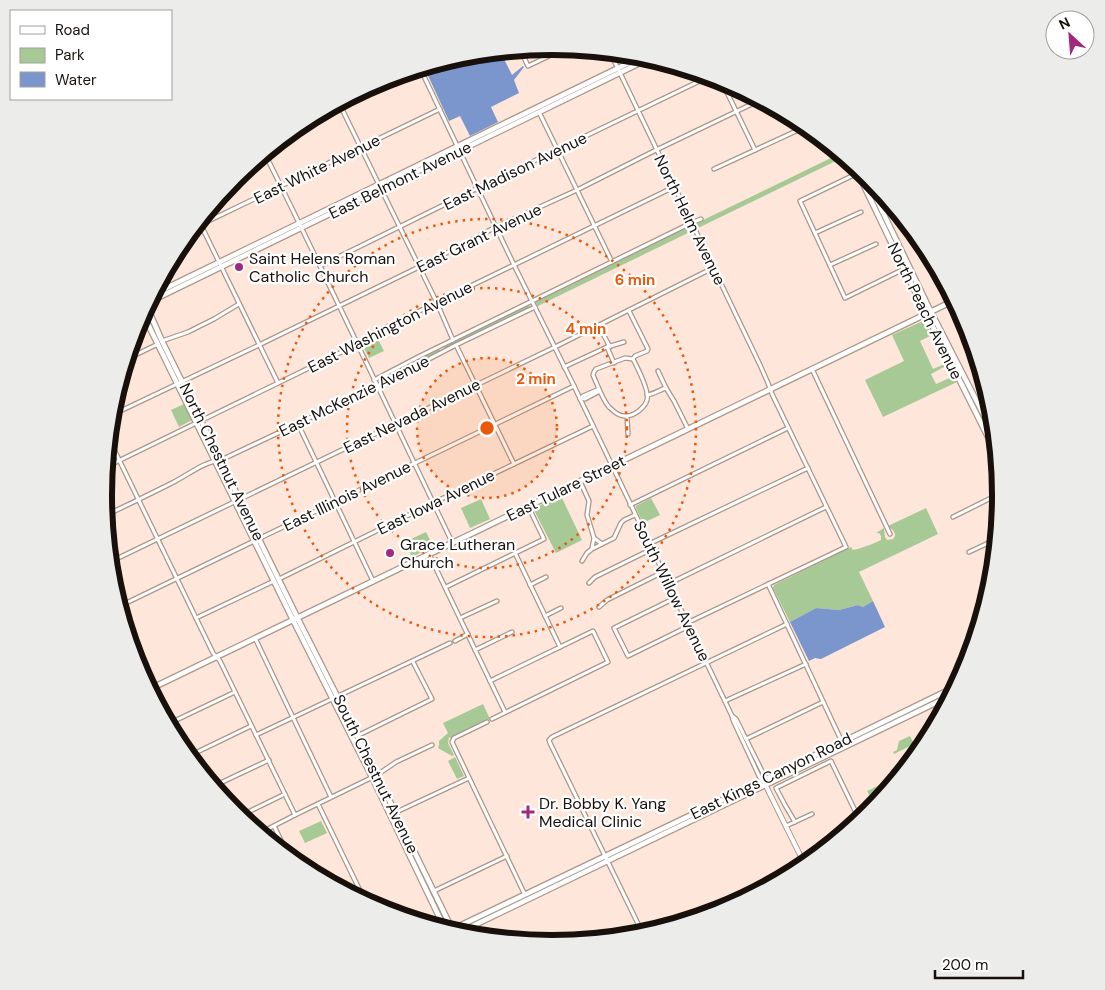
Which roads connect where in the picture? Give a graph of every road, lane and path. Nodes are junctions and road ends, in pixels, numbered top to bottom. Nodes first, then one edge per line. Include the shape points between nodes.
1 (551, 55) edge
2 (523, 56) edge
3 (613, 59) edge
4 (633, 62) edge
5 (638, 63) edge
6 (618, 71) junction
7 (424, 74) edge
8 (701, 80) edge
9 (726, 90) edge
10 (754, 104) edge
11 (342, 109) edge
12 (440, 109) junction
13 (538, 109) junction
14 (638, 111) junction
15 (736, 112) junction
16 (798, 130) edge
17 (360, 147) junction
18 (458, 148) junction
19 (558, 150) junction
20 (656, 150) junction
21 (755, 150) junction
22 (268, 160) edge
23 (714, 169) dead end
24 (854, 175) edge
25 (863, 183) edge
26 (281, 186) junction
27 (380, 187) junction
28 (674, 187) junction
29 (478, 188) junction
30 (869, 189) edge
31 (577, 190) junction
32 (874, 194) edge
33 (875, 196) edge
34 (878, 203) joint
35 (861, 212) dead end
36 (211, 218) edge
37 (701, 220) dead end
38 (691, 223) junction
39 (301, 226) junction
40 (594, 226) junction
41 (399, 227) junction
42 (496, 227) junction
43 (202, 228) edge
44 (815, 233) junction
45 (876, 244) dead end
46 (612, 262) junction
47 (221, 264) junction
48 (514, 265) junction
49 (830, 265) junction
50 (320, 266) junction
51 (419, 267) junction
52 (713, 268) junction
53 (904, 269) junction
54 (163, 290) edge
55 (160, 297) edge
56 (532, 301) junction
57 (948, 303) edge
58 (239, 304) junction
59 (437, 304) junction
60 (339, 306) junction
61 (535, 307) junction
62 (630, 311) junction
63 (928, 313) junction
64 (151, 317) edge
65 (148, 323) edge
66 (602, 332) dead end
67 (453, 340) junction
68 (624, 342) dead end
69 (160, 343) junction
70 (357, 344) junction
71 (259, 345) junction
72 (456, 345) junction
73 (440, 346) junction
74 (608, 347) junction
75 (555, 348) junction
76 (444, 352) junction
77 (136, 355) edge
78 (633, 359) junction
79 (614, 362) junction
80 (564, 367) junction
81 (812, 369) junction
82 (658, 371) dead end
83 (374, 380) junction
84 (179, 382) junction
85 (278, 383) junction
86 (475, 385) junction
87 (377, 386) junction
88 (574, 386) junction
89 (666, 388) junction
90 (770, 389) junction
91 (647, 395) junction
92 (581, 399) junction
93 (121, 411) edge
94 (627, 416) junction
95 (986, 420) edge
96 (199, 421) junction
97 (298, 424) junction
98 (395, 424) junction
99 (494, 425) junction
100 (593, 426) junction
101 (788, 428) junction
102 (688, 429) junction
103 (628, 434) dead end
104 (989, 439) edge
105 (115, 450) edge
106 (120, 461) junction
107 (218, 461) junction
108 (317, 462) junction
109 (414, 463) junction
110 (113, 464) edge
111 (514, 464) junction
112 (612, 466) junction
113 (808, 468) junction
114 (580, 481) junction
115 (992, 498) edge
116 (139, 499) junction
117 (238, 500) junction
118 (335, 502) junction
119 (433, 503) junction
120 (528, 505) junction
121 (630, 505) junction
122 (826, 507) junction
123 (113, 513) edge
124 (635, 515) junction
125 (953, 517) dead end
126 (890, 534) dead end
127 (594, 538) junction
128 (158, 539) junction
129 (257, 539) junction
130 (355, 541) junction
131 (452, 542) junction
132 (990, 542) edge
133 (602, 544) junction
134 (649, 544) junction
135 (592, 549) junction
136 (652, 549) junction
137 (969, 552) dead end
138 (515, 553) junction
139 (429, 554) junction
140 (117, 559) edge
141 (582, 561) dead end
142 (663, 572) junction
143 (546, 577) dead end
144 (176, 578) junction
145 (276, 580) junction
146 (373, 581) junction
147 (589, 583) dead end
148 (668, 584) junction
149 (768, 584) junction
150 (530, 585) junction
151 (446, 587) junction
152 (675, 598) junction
153 (497, 601) dead end
154 (126, 603) edge
155 (599, 607) dead end
156 (561, 608) dead end
157 (545, 616) junction
158 (196, 618) junction
159 (460, 618) junction
160 (295, 619) junction
161 (787, 624) junction
162 (688, 625) junction
163 (512, 632) dead end
164 (468, 634) junction
165 (255, 638) junction
166 (455, 641) dead end
167 (450, 643) dead end
168 (560, 647) junction
169 (475, 650) junction
170 (216, 657) junction
171 (412, 662) junction
172 (706, 662) junction
173 (806, 664) junction
174 (490, 681) junction
175 (156, 686) edge
176 (946, 691) edge
177 (235, 692) junction
178 (335, 698) junction
179 (942, 700) edge
180 (725, 701) junction
181 (823, 702) junction
182 (505, 712) junction
183 (732, 716) junction
184 (294, 718) junction
185 (492, 719) dead end
186 (175, 721) edge
187 (487, 722) dead end
188 (251, 726) junction
189 (256, 736) junction
190 (357, 736) junction
191 (746, 739) junction
192 (842, 742) junction
193 (432, 744) dead end
194 (196, 753) edge
195 (268, 760) junction
196 (374, 776) junction
197 (469, 778) junction
198 (220, 783) edge
199 (764, 783) junction
200 (285, 794) junction
201 (331, 797) junction
202 (318, 804) junction
203 (248, 812) edge
204 (856, 813) edge
205 (393, 814) junction
206 (812, 814) dead end
207 (295, 815) junction
208 (795, 822) junction
209 (274, 826) junction
210 (786, 826) junction
211 (267, 830) edge
212 (281, 841) edge
213 (412, 853) junction
214 (507, 856) junction
215 (606, 858) junction
216 (801, 858) edge
217 (360, 891) edge
218 (434, 891) junction
219 (525, 895) junction
220 (441, 921) edge
221 (448, 922) edge
222 (461, 925) edge
223 (469, 927) edge
224 (639, 927) edge

1 - 2 street via 528,66
3 - 6 street, North Helm Avenue
4 - 6 main road, East Belmont Avenue
5 - 6 main road, East Belmont Avenue
6 - 13 main road, East Belmont Avenue
6 - 14 street, North Helm Avenue
7 - 12 street, South Willow Avenue
8 - 14 street, East Madison Avenue
9 - 15 street
10 - 15 street, East Grant Avenue
11 - 17 street
12 - 17 street, East White Avenue
12 - 18 street, South Willow Avenue
13 - 18 main road, East Belmont Avenue
13 - 19 street
14 - 19 street, East Madison Avenue
14 - 20 street, North Helm Avenue
15 - 20 street, East Grant Avenue
15 - 21 street
16 - 21 street
17 - 26 street, East White Avenue
17 - 27 street
18 - 27 main road, East Belmont Avenue
18 - 29 street, South Willow Avenue
19 - 29 street, East Madison Avenue
19 - 31 street
20 - 28 street, North Helm Avenue
20 - 31 street, East Grant Avenue
21 - 23 street
22 - 26 street
24 - 44 street via 800,201
25 - 53 main road, North Peach Avenue
26 - 36 street, East White Avenue
26 - 39 street
27 - 39 main road, East Belmont Avenue
27 - 41 street
28 - 38 street, North Helm Avenue
28 - 40 street, East Washington Avenue
29 - 41 street, East Madison Avenue
29 - 42 street, South Willow Avenue
30 - 32 main road
31 - 40 street
31 - 42 street, East Grant Avenue
33 - 34 main road, North Peach Avenue
34 - 63 main road, North Peach Avenue
35 - 44 street
37 - 38 street, East McKenzie Avenue
38 - 46 street, East McKenzie Avenue
38 - 52 street, North Helm Avenue
39 - 47 main road, East Belmont Avenue
39 - 50 street
40 - 46 street
40 - 48 street, East Washington Avenue
41 - 50 street, East Madison Avenue
41 - 51 street
42 - 48 street, South Willow Avenue
42 - 51 street, East Grant Avenue
43 - 47 street
44 - 49 street
45 - 49 street
46 - 56 street, East McKenzie Avenue
47 - 54 main road, East Belmont Avenue
47 - 55 main road, East Belmont Avenue
47 - 58 street
48 - 56 street, South Willow Avenue
48 - 59 street, East Washington Avenue
49 - 53 street via 845,298
50 - 60 street
51 - 59 street
51 - 60 street, East Grant Avenue
52 - 62 street, East Nevada Avenue
52 - 90 street, North Helm Avenue
53 - 63 main road, North Peach Avenue
56 - 61 street, South Willow Avenue
56 - 67 street, East McKenzie Avenue
57 - 63 main road, East Tulare Street
58 - 69 street via 188,332
58 - 71 street
59 - 67 street
59 - 70 street, East Washington Avenue
60 - 70 street
60 - 71 street, East Grant Avenue
61 - 72 street, East McKenzie Avenue
61 - 75 street, South Willow Avenue
62 - 75 street, East Nevada Avenue
62 - 78 street via 648,349
63 - 81 main road, East Tulare Street
63 - 95 main road
63 - 104 main road, North Peach Avenue
64 - 69 main road, North Chestnut Avenue
65 - 69 main road, North Chestnut Avenue
66 - 74 street
67 - 73 street, East McKenzie Avenue
68 - 74 street
69 - 77 street
69 - 84 main road, North Chestnut Avenue
70 - 83 street
70 - 85 street, East Washington Avenue
71 - 84 street, East Grant Avenue
71 - 85 street
72 - 76 street, East McKenzie Avenue
72 - 86 street
73 - 76 street
73 - 83 street, East McKenzie Avenue
74 - 79 street
74 - 80 street
75 - 80 street, South Willow Avenue
75 - 86 street, East Nevada Avenue
76 - 87 street, East McKenzie Avenue
78 - 79 street
78 - 91 street
79 - 94 street via 596,369 593,375 610,408 619,415
80 - 88 street, South Willow Avenue
81 - 90 main road, East Tulare Street
81 - 126 street
82 - 89 street
83 - 87 street
84 - 93 street, East Grant Avenue
84 - 96 main road, North Chestnut Avenue
85 - 96 street, East Washington Avenue
86 - 98 street, East Nevada Avenue
86 - 99 street
87 - 97 street, East McKenzie Avenue
87 - 98 street
88 - 92 street, South Willow Avenue
88 - 99 street, East Illinois Avenue
89 - 91 street
89 - 102 street
90 - 101 street, North Helm Avenue
90 - 102 main road, East Tulare Street
91 - 94 street via 642,408
92 - 92 street via 585,399 599,390 583,396
92 - 100 street, South Willow Avenue
94 - 103 street
96 - 106 street, East Washington Avenue
96 - 107 main road, North Chestnut Avenue
97 - 107 street, East McKenzie Avenue
97 - 108 street
98 - 108 street, East Nevada Avenue
98 - 109 street
99 - 109 street, East Illinois Avenue
99 - 111 street
100 - 111 street, East Iowa Avenue
100 - 112 street, South Willow Avenue
101 - 113 street, North Helm Avenue
101 - 121 street
102 - 112 main road, East Tulare Street
105 - 106 street
106 - 110 street, East Washington Avenue
106 - 116 street
107 - 116 street, East McKenzie Avenue
107 - 117 main road, North Chestnut Avenue
108 - 117 street, East Nevada Avenue
108 - 118 street
109 - 118 street, East Illinois Avenue
109 - 119 street
111 - 119 street, East Iowa Avenue
112 - 114 main road, East Tulare Street
112 - 121 street, South Willow Avenue
113 - 122 street, North Helm Avenue
113 - 134 street
114 - 120 main road, East Tulare Street
114 - 127 street via 589,501 587,515
115 - 125 street
116 - 123 street, East McKenzie Avenue
116 - 128 street
117 - 128 street, East Nevada Avenue
117 - 129 main road, North Chestnut Avenue
118 - 129 street, East Illinois Avenue
118 - 130 street
119 - 130 street, East Iowa Avenue
119 - 131 street
120 - 131 main road, East Tulare Street
120 - 138 street via 544,539
121 - 124 street, South Willow Avenue
122 - 148 street
122 - 149 street, North Helm Avenue via 846,547
124 - 133 street via 624,520 614,538
124 - 134 street, South Willow Avenue
127 - 133 street
127 - 135 street
128 - 140 street, East Nevada Avenue
128 - 144 street
129 - 144 street, East Illinois Avenue
129 - 145 main road, North Chestnut Avenue
129 - 145 main road, North Chestnut Avenue via 264,561
130 - 145 street, East Iowa Avenue
130 - 146 street
131 - 139 main road, East Tulare Street
132 - 137 street
133 - 135 street
134 - 136 street, South Willow Avenue
135 - 141 street
136 - 142 street, South Willow Avenue
136 - 147 street
138 - 150 street
138 - 151 street
139 - 146 main road, East Tulare Street
139 - 151 street
142 - 148 street, South Willow Avenue
142 - 155 street
143 - 150 street
144 - 154 street, East Illinois Avenue
144 - 158 street
145 - 158 street, East Iowa Avenue
145 - 160 main road, North Chestnut Avenue
146 - 160 main road, East Tulare Street
148 - 152 street, South Willow Avenue
149 - 161 street
149 - 162 street
150 - 157 street
151 - 159 street
152 - 162 street, South Willow Avenue
152 - 162 street via 614,628 618,640 628,656
153 - 159 street
156 - 157 street
157 - 168 street
158 - 170 street
159 - 164 street
160 - 165 main road, East Tulare Street
160 - 178 main road, South Chestnut Avenue
161 - 172 street
161 - 173 street
162 - 172 street, South Willow Avenue
163 - 169 street
164 - 166 street
164 - 169 street
165 - 170 main road, East Tulare Street
165 - 184 street
167 - 171 street
168 - 174 street
168 - 182 street via 593,631 608,662
169 - 174 street
170 - 175 main road, East Tulare Street
170 - 177 street
171 - 178 street
171 - 190 street via 432,699
172 - 180 street, South Willow Avenue
172 - 215 street via 549,740
173 - 180 street
173 - 181 street
174 - 182 street
176 - 192 main road, East Kings Canyon Road
177 - 186 street
177 - 188 street
178 - 184 street
178 - 190 main road, South Chestnut Avenue
178 - 196 main road, South Chestnut Avenue
179 - 199 main road, East Kings Canyon Road
180 - 183 street, South Willow Avenue
181 - 191 street
181 - 192 street
182 - 185 street
183 - 191 street, South Willow Avenue
183 - 199 street, South Willow Avenue
184 - 189 street
184 - 201 street
187 - 197 street via 452,740
188 - 189 street
188 - 194 street
189 - 195 street
190 - 196 main road, South Chestnut Avenue
191 - 199 street, South Willow Avenue via 764,775
192 - 199 main road, East Kings Canyon Road
193 - 196 street
195 - 198 street
195 - 200 street
196 - 201 street
196 - 205 main road, South Chestnut Avenue
197 - 205 street
197 - 214 street
199 - 210 street, South Willow Avenue
199 - 215 main road, East Kings Canyon Road
200 - 203 street
200 - 207 street
201 - 202 street
202 - 207 street
202 - 217 street
204 - 208 street via 831,761 776,788
205 - 213 main road, South Chestnut Avenue
206 - 208 street
207 - 209 street
208 - 210 street
209 - 211 street
209 - 212 street
210 - 216 street, South Willow Avenue
213 - 218 main road, South Chestnut Avenue
213 - 220 main road, South Chestnut Avenue
214 - 218 street
214 - 219 street
215 - 219 main road, East Kings Canyon Road
215 - 223 main road, East Kings Canyon Road
215 - 224 street
218 - 221 main road, South Chestnut Avenue
219 - 222 main road, East Kings Canyon Road

